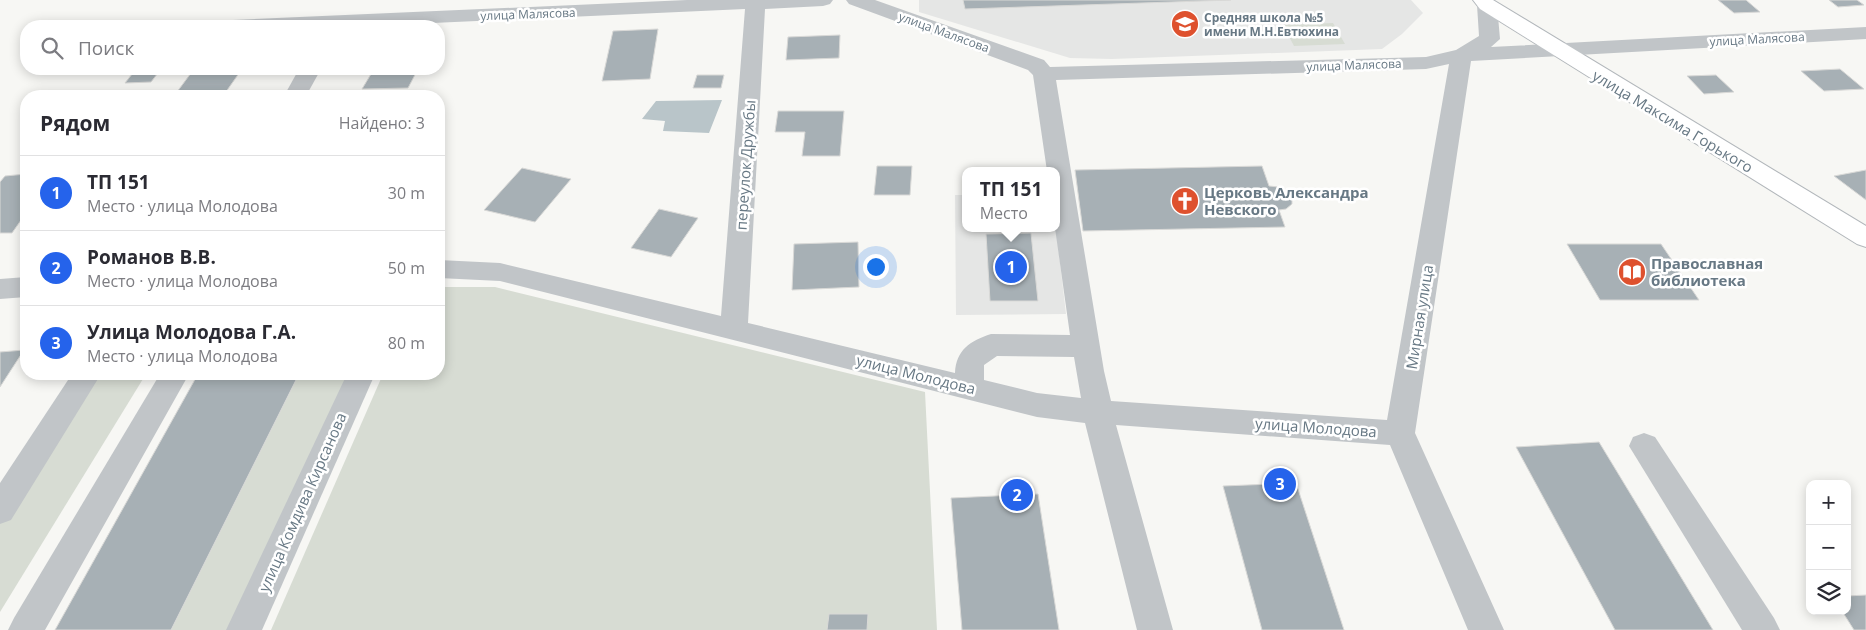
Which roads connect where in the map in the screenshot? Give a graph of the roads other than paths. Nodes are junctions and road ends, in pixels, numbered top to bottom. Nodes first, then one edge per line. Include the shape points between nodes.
1 (823, 0) edge
2 (856, 0) edge
3 (756, 2) edge
4 (1485, 3) edge
5 (589, 6) edge
6 (391, 20) edge
7 (1866, 34) edge
8 (1559, 51) junction
9 (1461, 55) junction
10 (1044, 74) junction
11 (307, 75) edge
12 (298, 90) edge
13 (1058, 167) edge
14 (1060, 178) edge
15 (1866, 238) edge
16 (445, 269) edge
17 (20, 288) edge
18 (0, 290) edge
19 (734, 330) junction
20 (1086, 346) junction
21 (83, 380) edge
22 (172, 380) edge
23 (357, 380) edge
24 (969, 387) junction
25 (1097, 412) junction
26 (1400, 433) junction
27 (1644, 446) dead end
28 (0, 510) edge
29 (26, 630) edge
30 (244, 630) edge
31 (1155, 630) edge
32 (1486, 630) edge
33 (1762, 630) edge

1 - 3 street, улица Малясова
2 - 10 street, улица Малясова via 1036,65
3 - 5 street, улица Малясова
3 - 19 street, переулок Дружбы
4 - 8 main road, улица Максима Горького
4 - 9 street via 1490,39
5 - 6 street, улица Малясова
7 - 8 street, улица Малясова
8 - 9 street, улица Малясова
8 - 15 main road, улица Максима Горького
9 - 10 street, улица Малясова via 1426,63
9 - 26 street, Мирная улица
10 - 13 street
11 - 12 street
14 - 20 street
16 - 19 street, улица Молодова via 500,272
17 - 18 street
19 - 24 street, улица Молодова
20 - 24 street via 991,345 970,360
20 - 25 street
21 - 28 street
22 - 29 street
23 - 30 street, улица Комдива Кирсанова
24 - 25 street, улица Молодова via 1036,404
25 - 26 street, улица Молодова
25 - 31 street
26 - 32 street
27 - 33 street

